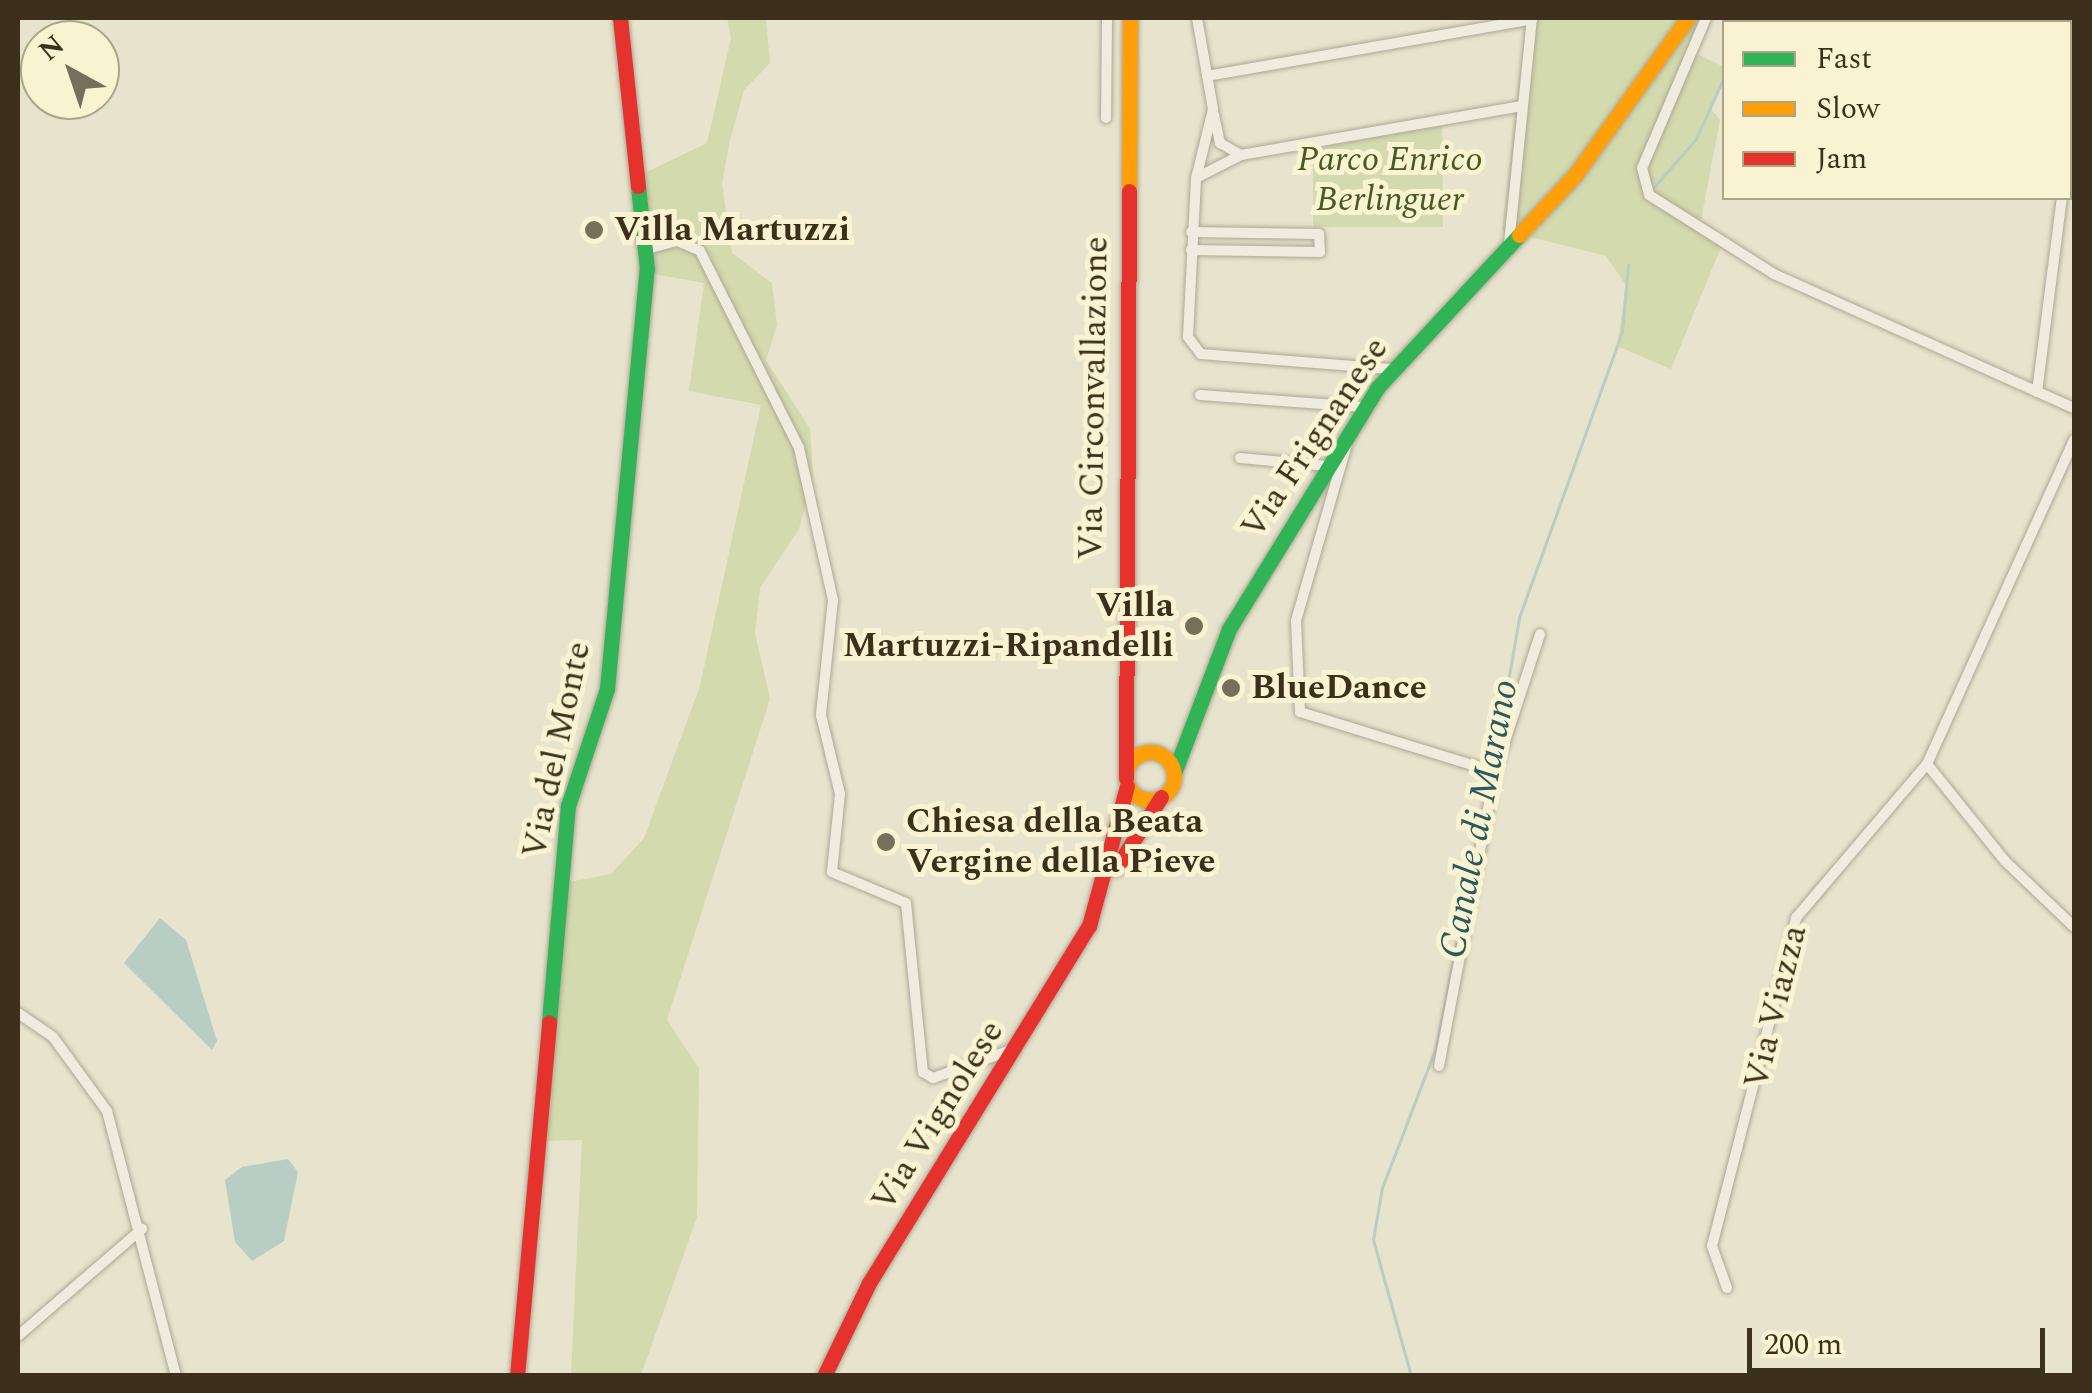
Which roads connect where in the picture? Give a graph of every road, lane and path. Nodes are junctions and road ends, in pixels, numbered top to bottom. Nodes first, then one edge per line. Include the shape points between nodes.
1 (620, 18) edge
2 (1107, 18) edge
3 (1130, 18) edge
4 (1196, 18) edge
5 (1532, 18) edge
6 (1688, 18) edge
7 (1706, 18) edge
8 (1207, 76) junction
9 (1522, 106) junction
10 (1213, 110) junction
11 (1106, 118) dead end
12 (1241, 155) junction
13 (1196, 179) junction
14 (2062, 200) edge
15 (1191, 232) junction
16 (1509, 245) junction
17 (647, 250) junction
18 (1191, 250) junction
19 (1391, 369) junction
20 (2037, 392) junction
21 (1200, 395) dead end
22 (1364, 407) junction
23 (2074, 408) edge
24 (1348, 431) junction
25 (2074, 440) edge
26 (1240, 458) dead end
27 (1328, 466) junction
28 (1540, 634) dead end
29 (1188, 734) junction
30 (1121, 741) junction
31 (1161, 755) junction
32 (1136, 757) junction
33 (1926, 764) junction
34 (1492, 771) junction
35 (1174, 773) junction
36 (1126, 782) junction
37 (1161, 797) junction
38 (1102, 888) junction
39 (2074, 927) edge
40 (18, 1013) edge
41 (1016, 1048) junction
42 (1439, 1066) dead end
43 (142, 1229) junction
44 (1727, 1288) dead end
45 (18, 1336) edge
46 (176, 1376) edge
47 (517, 1376) edge
48 (824, 1376) edge

1 - 17 main road, Via del Monte
2 - 11 street
3 - 30 main road, Via Circonvallazione
4 - 8 street
5 - 8 street
5 - 9 street
6 - 16 main road, Via Frignanese via 1601,143
7 - 20 street via 1642,168 1649,195 1774,274
8 - 10 street
9 - 12 street
9 - 16 street
10 - 12 street via 1220,143
10 - 13 street
12 - 13 street
13 - 15 street
14 - 20 street
15 - 18 street
15 - 18 street via 1318,234 1320,252
16 - 19 main road, Via Frignanese
17 - 41 street via 677,242 700,251 799,448 833,600 822,716 840,794 832,868 840,881 906,904 923,1072 933,1078
17 - 47 main road, Via del Monte via 607,689 568,806
18 - 19 street via 1188,337 1201,354
19 - 22 main road, Via Frignanese
20 - 23 street
21 - 22 street
22 - 24 main road, Via Frignanese
24 - 27 main road, Via Frignanese
24 - 34 street via 1296,621 1300,712
25 - 33 street, Via Viazza
26 - 27 street
27 - 29 main road, Via Frignanese via 1229,629
28 - 34 street
29 - 31 main road
29 - 35 main road, Via Frignanese
30 - 32 main road
30 - 36 main road, Via Circonvallazione
31 - 32 main road
31 - 35 main road
32 - 36 main road
33 - 39 street via 2005,861
33 - 44 street, Via Viazza via 1796,918 1712,1246
34 - 42 street
35 - 37 main road
36 - 37 main road via 1144,800
36 - 38 main road, Via Circonvallazione
37 - 38 main road
38 - 41 main road, Via Vignolese
40 - 43 street via 91,1080
41 - 48 main road, Via Vignolese via 863,1293
43 - 45 street
43 - 46 street

